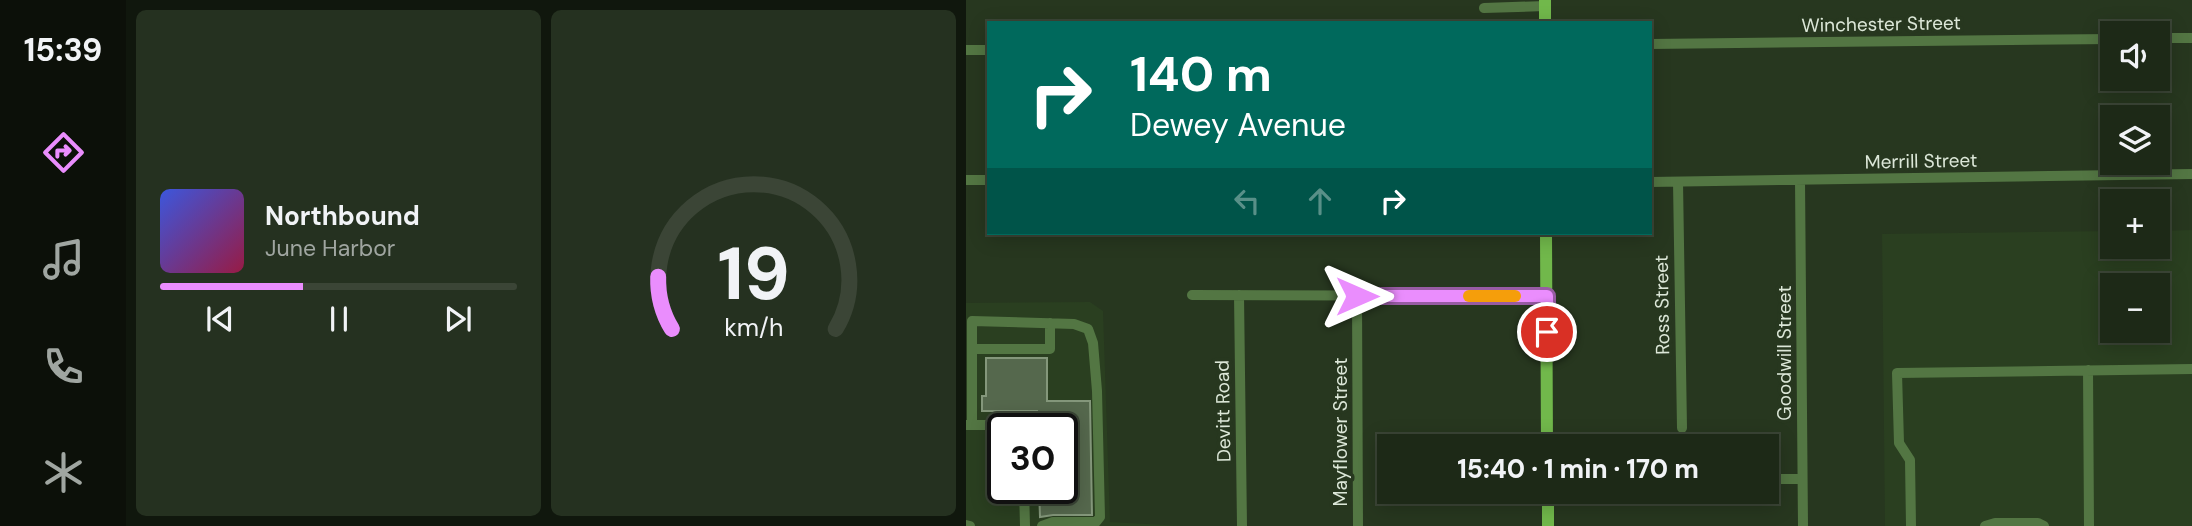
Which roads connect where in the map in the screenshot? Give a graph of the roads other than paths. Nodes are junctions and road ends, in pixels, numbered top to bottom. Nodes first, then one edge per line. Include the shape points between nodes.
1 (1526, 3) edge
2 (1545, 3) edge
3 (1484, 8) dead end
4 (1545, 21) edge
5 (2170, 38) edge
6 (2192, 38) edge
7 (2100, 39) edge
8 (1652, 44) edge
9 (966, 50) edge
10 (987, 50) edge
11 (2192, 174) edge
12 (966, 180) edge
13 (987, 180) edge
14 (1801, 181) junction
15 (1652, 182) edge
16 (1678, 182) junction
17 (1546, 235) edge
18 (1192, 295) dead end
19 (1239, 295) junction
20 (1357, 296) junction
21 (1547, 296) junction
22 (969, 321) edge
23 (1050, 323) junction
24 (972, 349) junction
25 (2192, 369) edge
26 (2088, 370) junction
27 (969, 425) edge
28 (987, 425) edge
29 (1682, 428) dead end
30 (1547, 434) edge
31 (1779, 479) edge
32 (1802, 479) junction
33 (1024, 504) edge
34 (1548, 504) edge
35 (1025, 526) edge
36 (1042, 526) edge
37 (1242, 526) edge
38 (1358, 526) edge
39 (1548, 526) edge
40 (1803, 526) edge
41 (1911, 526) edge
42 (1985, 526) edge
43 (2044, 526) edge
44 (2089, 526) edge

1 - 2 street
1 - 3 street
2 - 4 main road
5 - 6 street
7 - 8 street, Winchester Street
9 - 10 street
11 - 14 street, Merrill Street
12 - 13 street
14 - 16 street, Merrill Street
14 - 32 street, Goodwill Street
15 - 16 street, Merrill Street
16 - 29 street, Ross Street
17 - 21 main road
18 - 19 street
19 - 20 street
19 - 37 street, Devitt Road
20 - 21 street
20 - 38 street, Mayflower Street
21 - 30 main road
22 - 23 street
22 - 24 street
23 - 24 street via 1050,349
23 - 36 street via 1087,329 1093,343 1100,517 1096,522
24 - 27 street
25 - 26 street
26 - 41 street via 1897,373 1899,443 1910,460
26 - 44 street
27 - 28 street
31 - 32 street
32 - 40 street, Goodwill Street
33 - 35 street
34 - 39 main road
42 - 43 street

